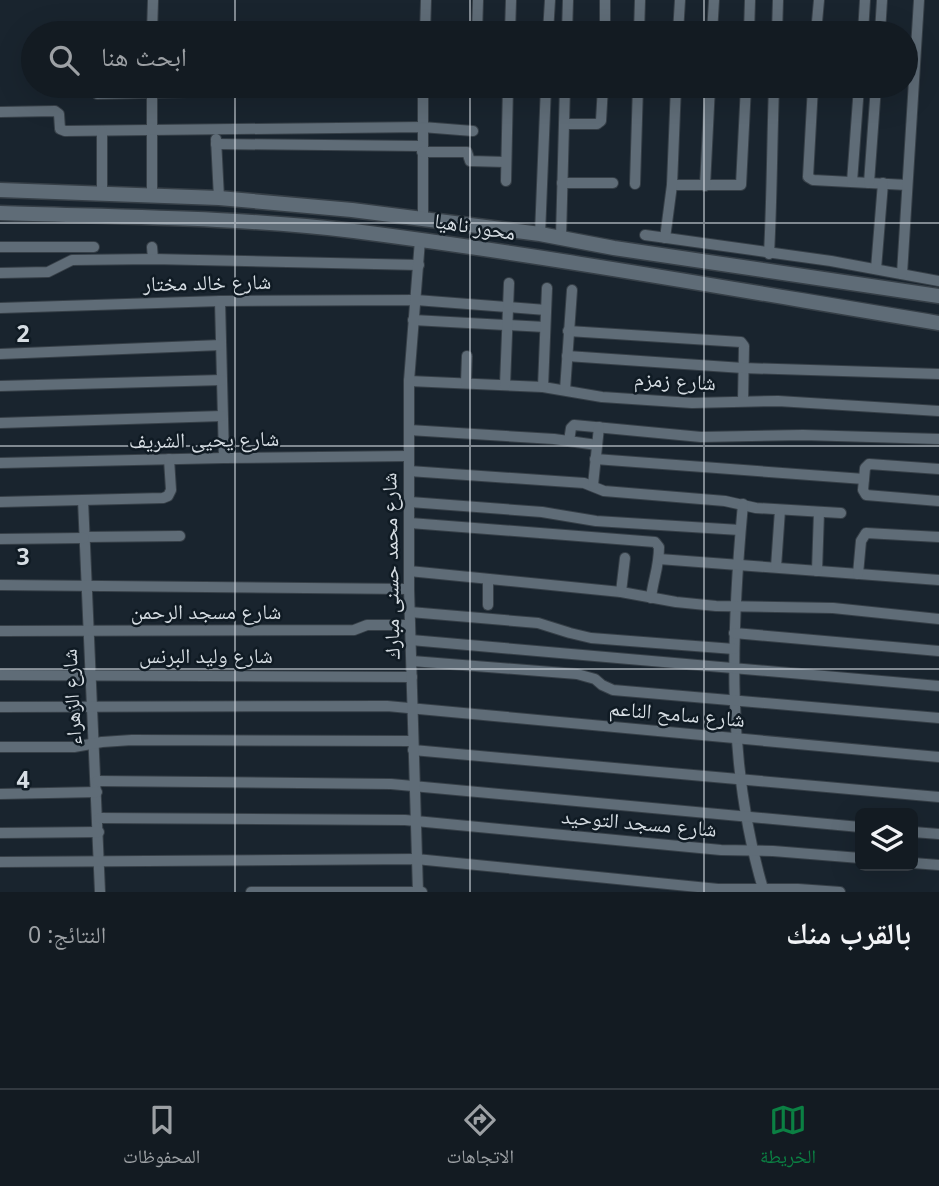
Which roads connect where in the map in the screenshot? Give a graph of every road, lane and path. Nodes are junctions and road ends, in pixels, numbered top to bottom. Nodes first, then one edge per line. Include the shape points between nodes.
1 (153, 0) edge
2 (426, 0) edge
3 (478, 0) edge
4 (511, 0) edge
5 (550, 0) edge
6 (568, 0) edge
7 (605, 0) edge
8 (640, 0) edge
9 (680, 0) edge
10 (714, 0) edge
11 (750, 0) edge
12 (778, 0) edge
13 (819, 0) edge
14 (865, 0) edge
15 (882, 0) edge
16 (919, 0) edge
17 (152, 21) edge
18 (425, 21) edge
19 (477, 21) edge
20 (510, 21) edge
21 (549, 21) edge
22 (567, 21) edge
23 (605, 21) edge
24 (639, 21) edge
25 (679, 21) edge
26 (713, 21) edge
27 (749, 21) edge
28 (777, 21) edge
29 (817, 21) edge
30 (864, 21) edge
31 (881, 21) edge
32 (918, 21) edge
33 (152, 98) edge
34 (423, 98) edge
35 (508, 98) edge
36 (546, 98) edge
37 (565, 98) edge
38 (602, 98) edge
39 (638, 98) edge
40 (676, 98) edge
41 (709, 98) edge
42 (746, 98) edge
43 (773, 98) edge
44 (812, 98) edge
45 (858, 98) edge
46 (875, 98) edge
47 (913, 98) edge
48 (0, 112) edge
49 (564, 124) junction
50 (422, 127) junction
51 (152, 130) junction
52 (216, 130) junction
53 (102, 131) junction
54 (473, 131) dead end
55 (216, 144) junction
56 (422, 149) junction
57 (506, 162) junction
58 (506, 180) dead end
59 (852, 182) junction
60 (562, 183) junction
61 (613, 183) dead end
62 (869, 183) junction
63 (883, 183) junction
64 (635, 184) dead end
65 (672, 185) junction
66 (907, 185) junction
67 (705, 186) junction
68 (0, 190) edge
69 (102, 194) junction
70 (152, 196) junction
71 (219, 198) junction
72 (0, 213) edge
73 (423, 219) junction
74 (540, 234) junction
75 (645, 234) dead end
76 (561, 237) junction
77 (665, 238) junction
78 (420, 240) junction
79 (0, 247) edge
80 (94, 247) dead end
81 (152, 247) dead end
82 (769, 254) junction
83 (153, 259) junction
84 (419, 265) junction
85 (876, 269) junction
86 (0, 273) edge
87 (902, 274) junction
88 (939, 281) edge
89 (509, 283) dead end
90 (547, 288) dead end
91 (572, 290) dead end
92 (939, 296) edge
93 (416, 300) junction
94 (220, 301) junction
95 (508, 307) junction
96 (0, 308) edge
97 (546, 310) junction
98 (413, 320) junction
99 (939, 323) edge
100 (507, 325) junction
101 (545, 327) junction
102 (568, 331) junction
103 (221, 345) junction
104 (0, 354) edge
105 (467, 356) dead end
106 (567, 356) junction
107 (743, 368) junction
108 (939, 374) edge
109 (222, 380) junction
110 (410, 381) junction
111 (466, 383) junction
112 (505, 385) junction
113 (0, 386) edge
114 (543, 387) junction
115 (565, 390) junction
116 (743, 401) junction
117 (939, 411) edge
118 (222, 416) junction
119 (0, 423) edge
120 (599, 427) junction
121 (409, 430) junction
122 (939, 439) edge
123 (569, 441) junction
124 (597, 445) junction
125 (409, 456) junction
126 (224, 458) junction
127 (169, 459) junction
128 (595, 459) junction
129 (0, 463) edge
130 (939, 469) edge
131 (409, 471) junction
132 (864, 479) junction
133 (593, 485) junction
134 (83, 500) junction
135 (939, 501) edge
136 (0, 502) edge
137 (410, 502) junction
138 (743, 504) junction
139 (780, 510) junction
140 (820, 512) junction
141 (841, 513) dead end
142 (410, 523) junction
143 (740, 530) junction
144 (180, 536) dead end
145 (939, 537) edge
146 (84, 538) junction
147 (0, 540) edge
148 (625, 558) dead end
149 (659, 559) junction
150 (737, 564) junction
151 (776, 567) junction
152 (410, 571) junction
153 (817, 571) junction
154 (858, 574) junction
155 (488, 579) junction
156 (939, 580) edge
157 (0, 585) edge
158 (86, 585) junction
159 (409, 589) junction
160 (621, 592) junction
161 (651, 598) junction
162 (488, 604) dead end
163 (735, 606) junction
164 (410, 612) junction
165 (939, 620) edge
166 (410, 625) junction
167 (88, 631) junction
168 (0, 632) edge
169 (734, 633) junction
170 (411, 640) junction
171 (734, 649) junction
172 (939, 652) edge
173 (411, 661) junction
174 (734, 669) junction
175 (0, 675) edge
176 (90, 675) junction
177 (412, 677) junction
178 (939, 686) edge
179 (735, 701) junction
180 (91, 706) junction
181 (0, 707) edge
182 (412, 710) junction
183 (939, 718) edge
184 (737, 739) junction
185 (93, 743) junction
186 (413, 746) junction
187 (0, 747) edge
188 (939, 757) edge
189 (740, 780) junction
190 (415, 786) junction
191 (97, 787) junction
192 (0, 794) edge
193 (939, 797) edge
194 (746, 817) junction
195 (99, 818) junction
196 (415, 821) junction
197 (855, 827) edge
198 (99, 832) junction
199 (918, 832) edge
200 (0, 833) edge
201 (939, 834) edge
202 (753, 851) junction
203 (855, 858) edge
204 (416, 859) junction
205 (100, 860) junction
206 (0, 862) edge
207 (918, 863) edge
208 (939, 865) edge
209 (764, 891) edge
210 (100, 892) edge
211 (251, 892) edge
212 (418, 892) edge
213 (424, 892) edge
214 (840, 892) edge

1 - 17 street
2 - 18 street
3 - 19 street
4 - 20 street
5 - 21 street
6 - 22 street
7 - 23 street
8 - 24 street
9 - 25 street
10 - 26 street
11 - 27 street
12 - 28 street
13 - 29 street
14 - 30 street
15 - 31 street
16 - 32 street
33 - 51 street
34 - 50 street
35 - 57 street
36 - 74 street
37 - 49 street
38 - 49 street via 597,124
39 - 64 street
40 - 65 street
41 - 67 street
42 - 67 street via 742,182 738,186
43 - 82 street
44 - 59 street via 807,175 813,180
45 - 59 street
46 - 62 street
47 - 66 street
48 - 53 street via 55,111 63,131
49 - 60 street
50 - 52 street
50 - 54 street
50 - 56 street
51 - 52 street
51 - 53 street
51 - 70 street
52 - 55 street
53 - 69 street
55 - 56 street
55 - 71 street
56 - 57 street via 467,152 470,161
56 - 73 street
57 - 58 street
59 - 62 street
60 - 61 street
60 - 76 street
62 - 63 street
63 - 66 street
63 - 85 street
65 - 67 street
65 - 77 street
66 - 87 street
68 - 69 main road, محور ناهيا
69 - 70 main road, محور ناهيا
70 - 71 main road, محور ناهيا
71 - 73 main road, محور ناهيا
72 - 78 main road, محور ناهيا via 275,224
73 - 74 main road, محور ناهيا
73 - 78 main road
74 - 76 main road, محور ناهيا
75 - 77 street
76 - 92 main road, محور ناهيا
77 - 82 street
78 - 84 street, شارع محمد حسنى مبارك
78 - 99 main road, محور ناهيا
79 - 80 street
81 - 83 street
82 - 85 street
83 - 84 street
83 - 86 street via 72,260 48,272
84 - 93 street, شارع محمد حسنى مبارك
85 - 87 street
87 - 88 street
89 - 95 street
90 - 97 street
91 - 102 street
93 - 94 street, شارع خالد مختار
93 - 95 street, شارع خالد مختار
93 - 98 street, شارع محمد حسنى مبارك
94 - 96 street, شارع خالد مختار
94 - 103 street
95 - 97 street, شارع خالد مختار
95 - 100 street
97 - 101 street
98 - 100 street
98 - 110 street, شارع محمد حسنى مبارك
100 - 101 street
100 - 112 street
101 - 114 street
102 - 106 street
102 - 107 street via 741,342
103 - 104 street
103 - 109 street
105 - 111 street
106 - 107 street
106 - 115 street
107 - 108 street
107 - 116 street
109 - 113 street
109 - 118 street
110 - 111 street, شارع زمزم
110 - 121 street, شارع محمد حسنى مبارك
111 - 112 street, شارع زمزم
112 - 114 street, شارع زمزم
114 - 115 street, شارع زمزم
115 - 116 street, شارع زمزم via 692,403
116 - 117 street, شارع زمزم
118 - 119 street
118 - 126 street
120 - 122 street via 701,437
120 - 123 street via 573,426
120 - 124 street
121 - 123 street
121 - 125 street, شارع محمد حسنى مبارك
123 - 124 street
124 - 128 street
125 - 126 street, شارع يحيى الشريف
125 - 131 street, شارع محمد حسنى مبارك
126 - 127 street, شارع يحيى الشريف
127 - 129 street, شارع يحيى الشريف
127 - 134 street via 166,497
128 - 132 street
128 - 133 street
130 - 132 street via 869,464
131 - 133 street
131 - 137 street, شارع محمد حسنى مبارك
132 - 135 street via 866,495
133 - 138 street via 604,491
134 - 136 street
134 - 146 street, شارع الزهراء
137 - 142 street, شارع محمد حسنى مبارك
137 - 143 street
138 - 139 street
138 - 143 street
139 - 140 street
139 - 151 street
140 - 141 street
140 - 153 street
142 - 149 street via 657,543
142 - 152 street, شارع محمد حسنى مبارك
143 - 150 street
144 - 146 street
145 - 154 street via 870,532 863,536
146 - 147 street
146 - 158 street, شارع الزهراء
148 - 160 street
149 - 150 street
149 - 161 street
150 - 151 street
150 - 163 street
151 - 153 street
152 - 155 street
152 - 159 street, شارع محمد حسنى مبارك
153 - 154 street
154 - 156 street
155 - 160 street
155 - 162 street
157 - 158 street
158 - 159 street
158 - 167 street, شارع الزهراء
159 - 164 street, شارع محمد حسنى مبارك
160 - 161 street
161 - 163 street
163 - 165 street via 854,610
163 - 169 street
164 - 166 street, شارع محمد حسنى مبارك
164 - 171 street via 547,624 584,637
166 - 167 street, شارع مسجد الرحمن via 367,625 354,630
166 - 170 street, شارع محمد حسنى مبارك
167 - 168 street, شارع مسجد الرحمن
167 - 176 street, شارع الزهراء
169 - 171 street
169 - 172 street
170 - 173 street, شارع محمد حسنى مبارك
170 - 174 street
171 - 174 street
173 - 177 street, شارع محمد حسنى مبارك
173 - 179 street via 577,674 613,690
174 - 178 street
174 - 179 street
175 - 176 street, شارع وليد البرنس
176 - 177 street, شارع وليد البرنس
176 - 180 street, شارع الزهراء
177 - 182 street, شارع محمد حسنى مبارك
179 - 183 street
179 - 184 street
180 - 181 street, شارع سامح الناعم
180 - 182 street, شارع سامح الناعم via 387,706
180 - 185 street, شارع الزهراء
182 - 184 street, شارع سامح الناعم
182 - 186 street, شارع محمد حسنى مبارك
184 - 188 street, شارع سامح الناعم
184 - 189 street
185 - 186 street
185 - 187 street
185 - 191 street, شارع الزهراء
186 - 189 street
186 - 190 street, شارع محمد حسنى مبارك
189 - 193 street
189 - 194 street
190 - 191 street
190 - 194 street
190 - 196 street, شارع محمد حسنى مبارك
191 - 192 street
191 - 195 street, شارع الزهراء
194 - 197 street
194 - 202 street
195 - 196 street, شارع مسجد التوحيد
195 - 198 street, شارع الزهراء
196 - 202 street, شارع مسجد التوحيد
196 - 204 street, شارع محمد حسنى مبارك
198 - 200 street
198 - 205 street, شارع الزهراء
199 - 201 street
202 - 203 street, شارع مسجد التوحيد
202 - 209 street
204 - 205 street
204 - 209 street
204 - 212 street, شارع محمد حسنى مبارك
205 - 206 street
205 - 210 street, شارع الزهراء
207 - 208 street
209 - 214 street
211 - 212 street
212 - 213 street

